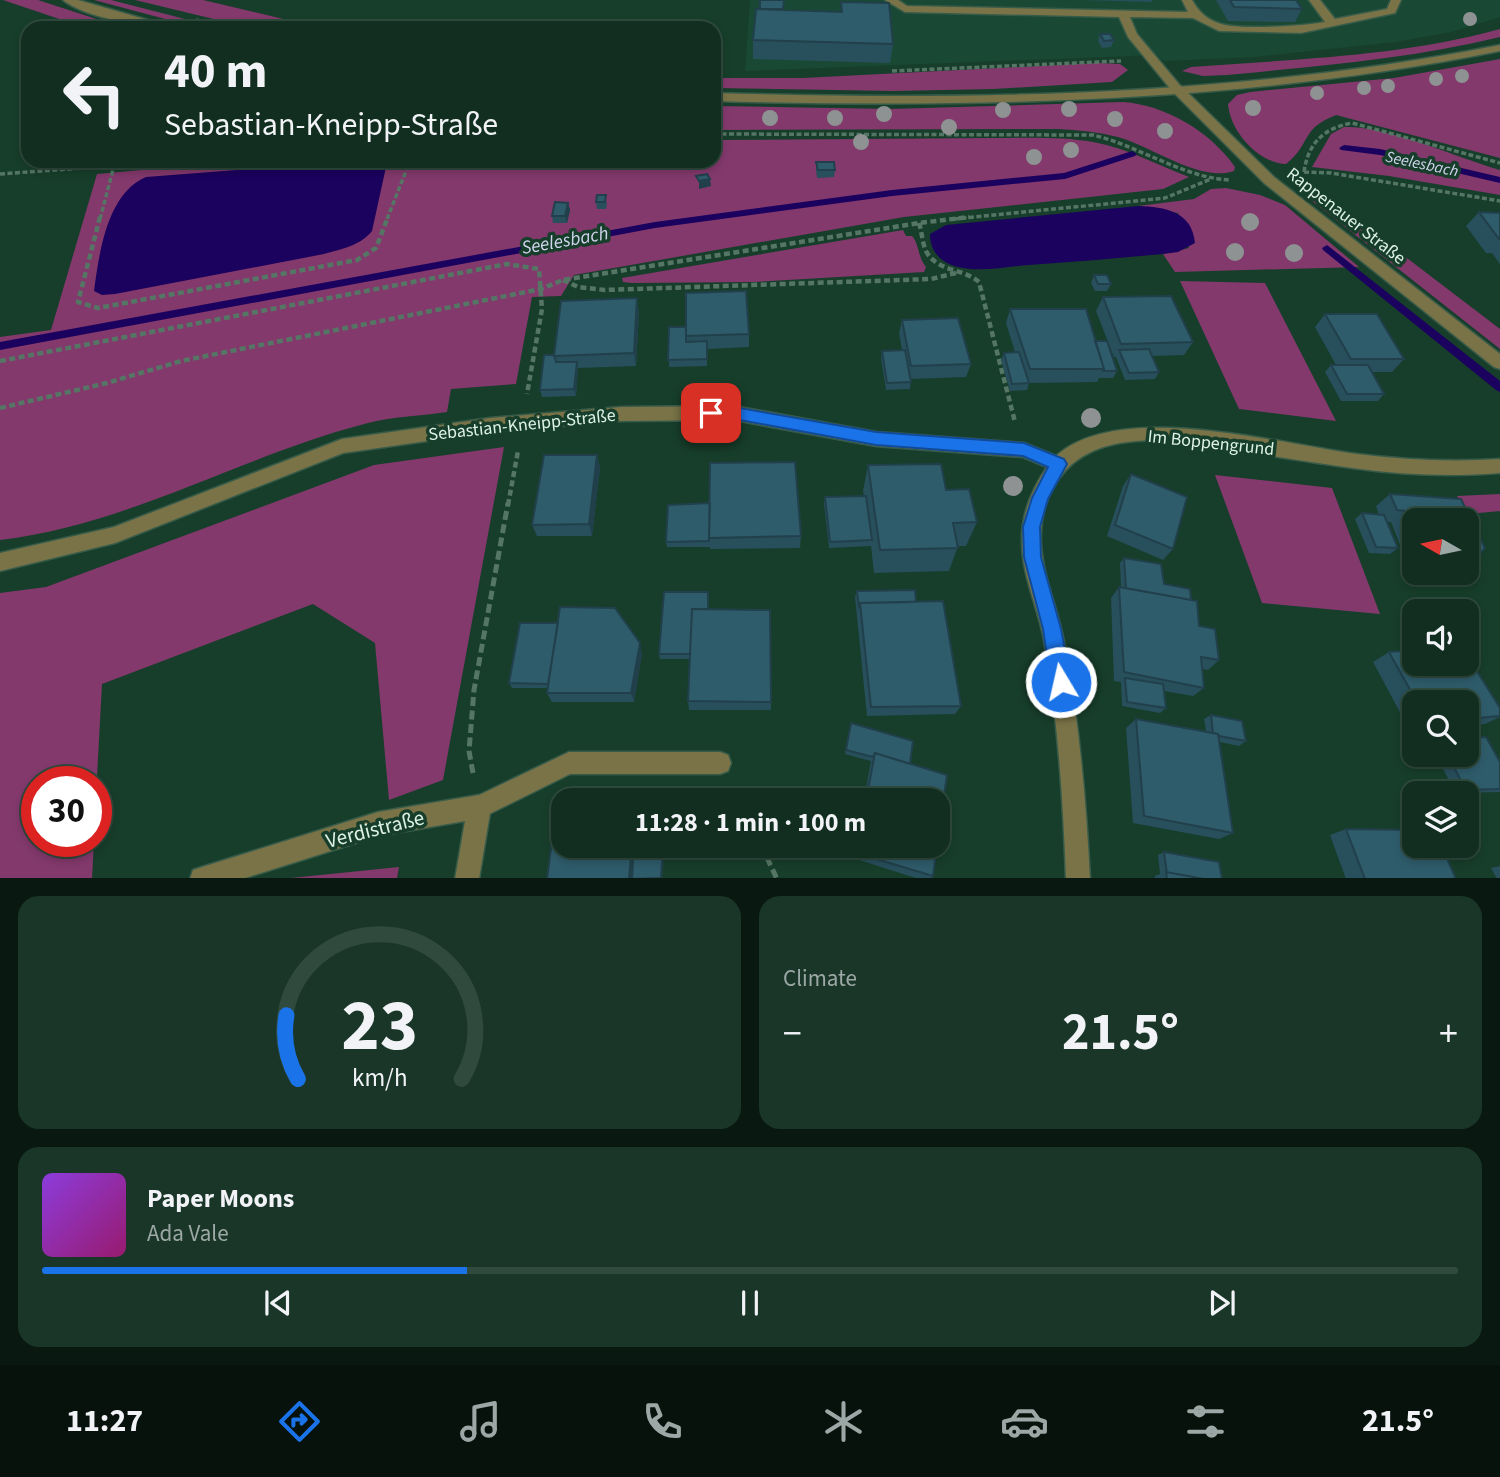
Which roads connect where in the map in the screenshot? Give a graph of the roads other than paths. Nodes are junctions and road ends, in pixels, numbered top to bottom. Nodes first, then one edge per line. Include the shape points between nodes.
1 (68, 0) edge
2 (890, 0) edge
3 (1187, 0) edge
4 (1314, 0) edge
5 (1396, 0) edge
6 (1123, 14) junction
7 (1195, 15) junction
8 (140, 21) edge
9 (1333, 24) junction
10 (1500, 48) edge
11 (1177, 89) junction
12 (721, 97) edge
13 (1500, 363) edge
14 (1058, 464) junction
15 (1500, 466) edge
16 (0, 562) edge
17 (720, 763) dead end
18 (479, 807) junction
19 (202, 878) edge
20 (467, 878) edge
21 (1077, 878) edge

1 - 8 street
2 - 6 street via 905,9
3 - 7 street
4 - 9 street
5 - 9 street via 1391,11
6 - 7 street
6 - 11 street, Rappenauer Straße via 1132,35
7 - 9 street via 1219,28 1301,30
10 - 11 street via 1322,77
11 - 12 street via 1028,98
11 - 13 street, Rappenauer Straße via 1269,180
14 - 15 street, Im Boppengrund via 1082,447 1122,435 1165,434 1358,462 1438,468
14 - 16 street, Sebastian-Kneipp-Straße via 1024,450 876,439 734,413 621,414 523,423 342,446 115,535
14 - 21 street, Im Boppengrund via 1040,498 1032,527 1032,557 1052,629 1066,709
17 - 18 street, Verdistraße via 569,763
18 - 19 street, Verdistraße via 378,824
18 - 20 street

